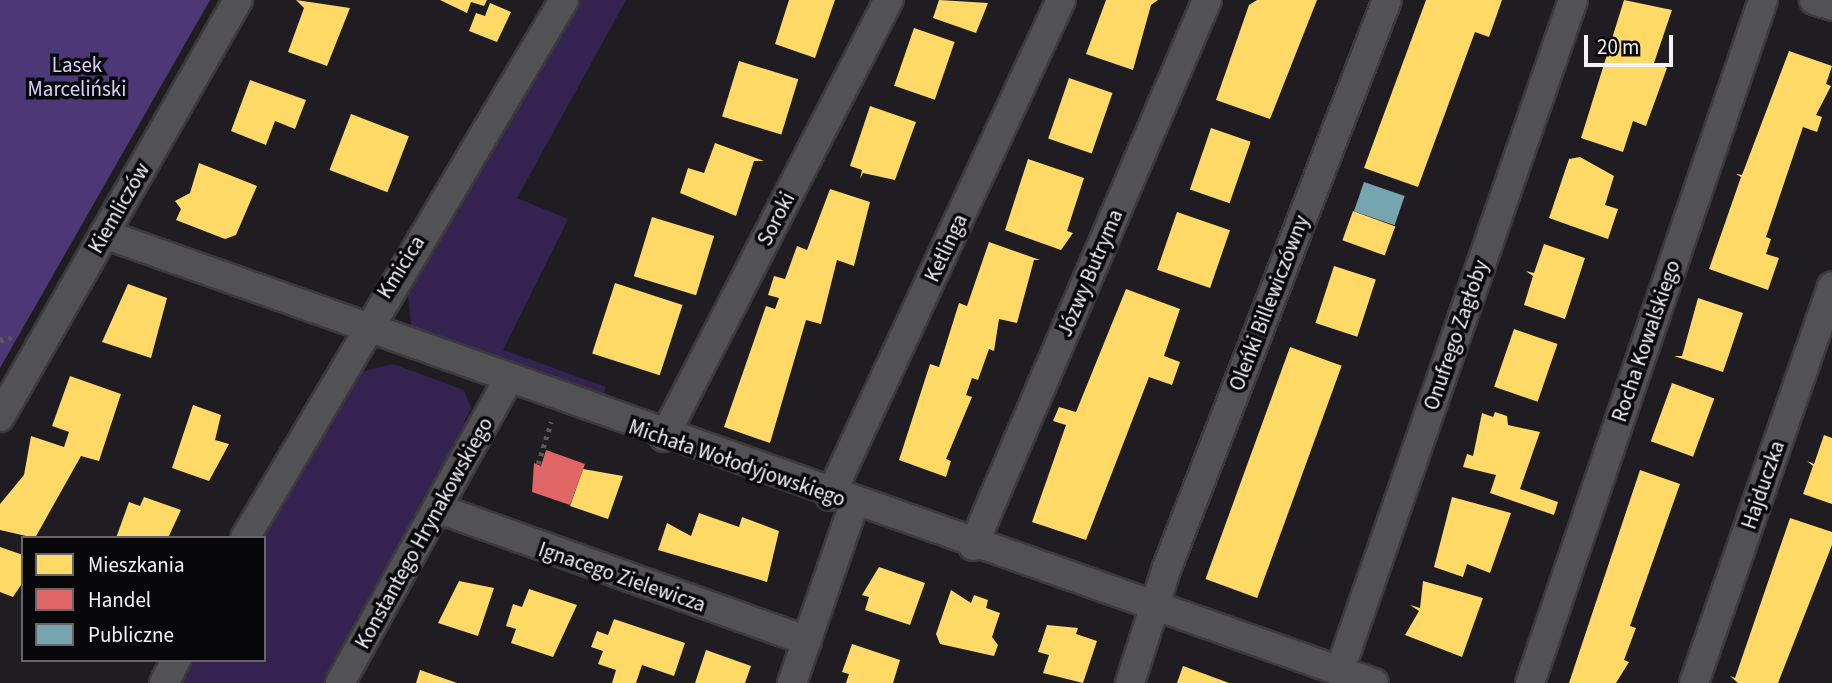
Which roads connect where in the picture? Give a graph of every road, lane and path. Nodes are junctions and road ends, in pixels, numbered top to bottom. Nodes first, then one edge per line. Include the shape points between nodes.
1 (238, 0) edge
2 (564, 0) edge
3 (888, 0) edge
4 (1061, 0) edge
5 (1207, 0) edge
6 (1387, 0) edge
7 (1573, 0) edge
8 (1763, 0) edge
9 (1814, 0) edge
10 (1832, 6) edge
11 (104, 234) junction
12 (1832, 286) edge
13 (362, 331) junction
14 (507, 382) junction
15 (0, 417) edge
16 (552, 418) dead end
17 (664, 437) junction
18 (538, 464) dead end
19 (842, 500) junction
20 (439, 509) junction
21 (247, 536) edge
22 (973, 546) junction
23 (1154, 608) junction
24 (807, 641) junction
25 (175, 662) edge
26 (1358, 679) edge
27 (164, 683) edge
28 (340, 683) edge
29 (792, 683) edge
30 (1130, 683) edge
31 (1530, 683) edge
32 (1694, 683) edge

1 - 11 street, Kiemliczów
2 - 13 street, Kmicica
3 - 17 street, Soroki
4 - 19 street, Ketlinga
5 - 22 street, Józwy Butryma
6 - 23 street, Oleńki Billewiczówny
7 - 26 street, Onufrego Zagłoby
8 - 31 street, Rocha Kowalskiego
9 - 10 street
11 - 13 street, Michała Wołodyjowskiego
11 - 15 street, Kiemliczów
12 - 32 street, Hajduczka
13 - 14 street, Michała Wołodyjowskiego
13 - 21 street, Kmicica
14 - 17 street, Michała Wołodyjowskiego
14 - 20 street, Konstantego Hrynakowskiego
16 - 18 path
17 - 19 street, Michała Wołodyjowskiego
19 - 22 street, Michała Wołodyjowskiego
19 - 24 street, Ketlinga
20 - 24 street, Ignacego Zielewicza
20 - 28 street, Konstantego Hrynakowskiego
22 - 23 street, Michała Wołodyjowskiego
23 - 26 street, Michała Wołodyjowskiego
23 - 30 street, Oleńki Billewiczówny
24 - 29 street, Ketlinga
25 - 27 street

